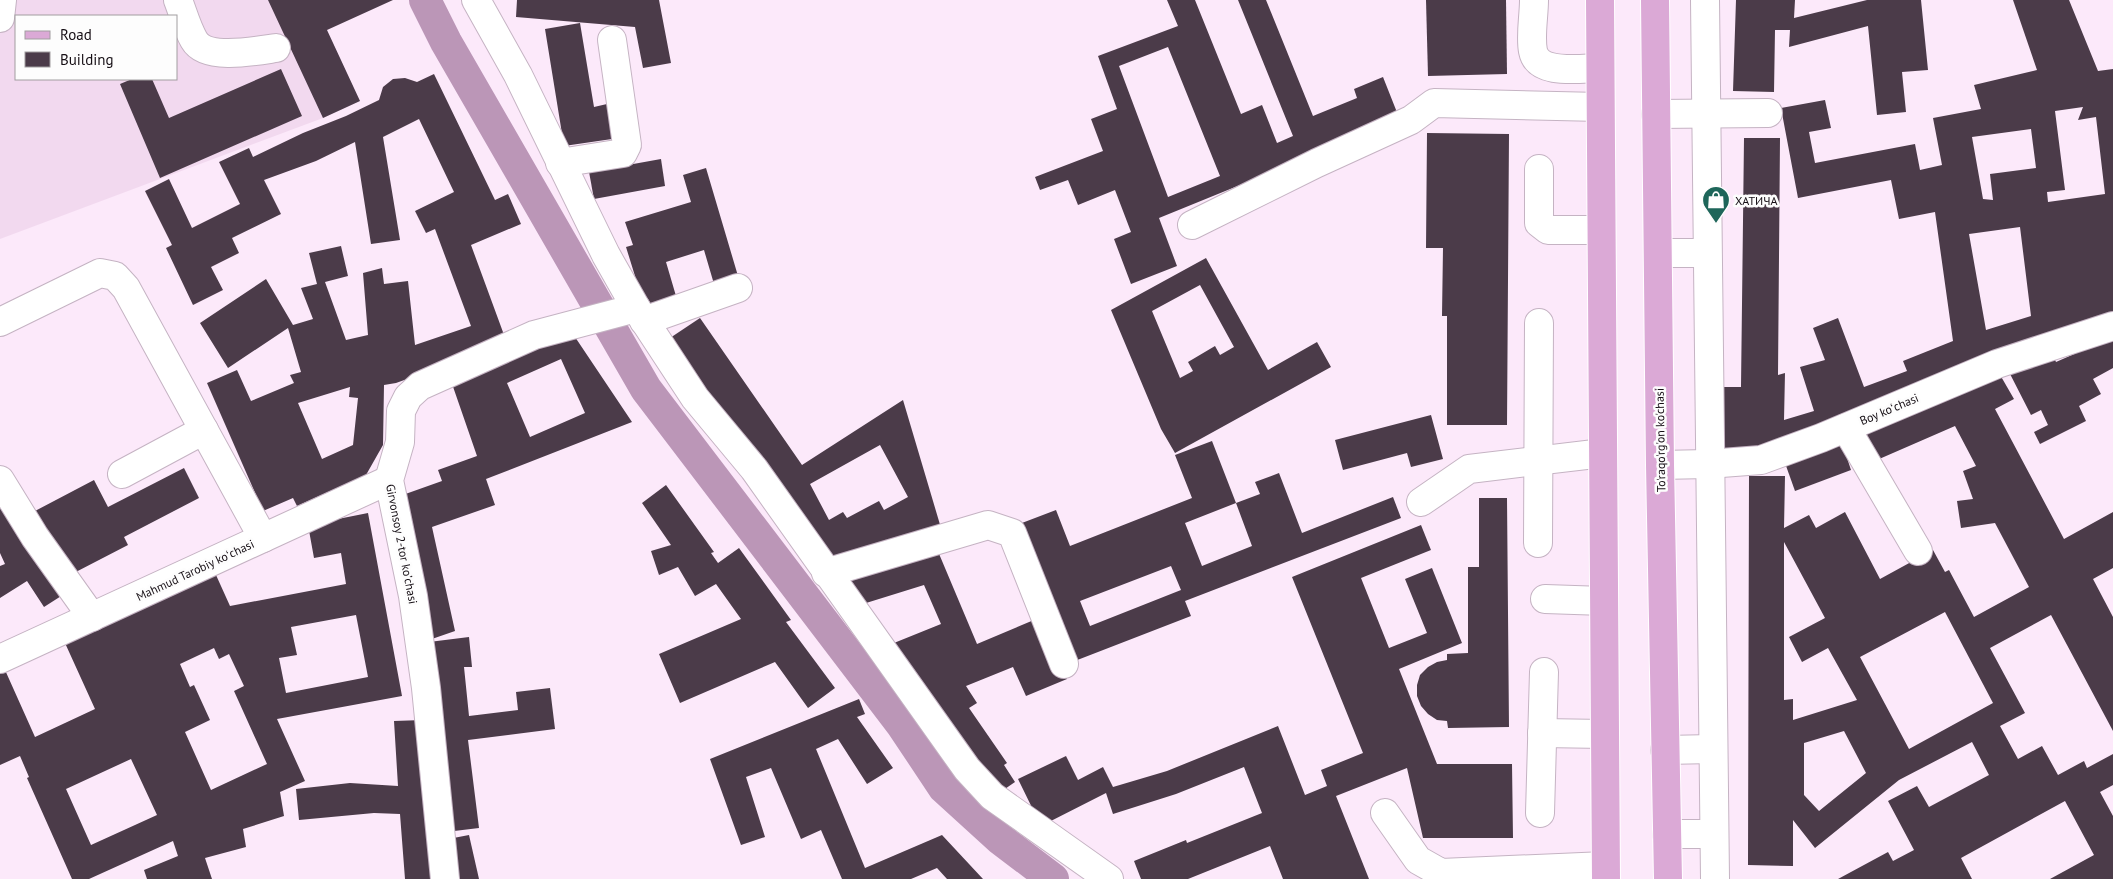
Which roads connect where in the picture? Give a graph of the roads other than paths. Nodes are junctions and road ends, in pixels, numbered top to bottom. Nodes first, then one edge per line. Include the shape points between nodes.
1 (2, 0) edge
2 (178, 0) edge
3 (476, 0) edge
4 (1534, 0) edge
5 (1600, 0) edge
6 (1655, 0) edge
7 (1705, 0) edge
8 (0, 18) edge
9 (612, 40) dead end
10 (276, 48) dead end
11 (1600, 68) junction
12 (1600, 107) junction
13 (1768, 113) dead end
14 (1656, 114) junction
15 (1706, 114) junction
16 (560, 163) junction
17 (1539, 168) dead end
18 (1192, 225) dead end
19 (1600, 230) junction
20 (1658, 253) junction
21 (1707, 253) junction
22 (738, 288) dead end
23 (635, 313) junction
24 (0, 322) edge
25 (1539, 323) dead end
26 (2113, 326) edge
27 (1846, 428) junction
28 (204, 430) junction
29 (1603, 454) junction
30 (1540, 460) junction
31 (1708, 464) junction
32 (1660, 465) junction
33 (122, 474) dead end
34 (0, 480) edge
35 (389, 480) junction
36 (1421, 502) dead end
37 (263, 538) junction
38 (1538, 543) dead end
39 (1918, 551) dead end
40 (826, 573) junction
41 (1545, 599) dead end
42 (1604, 600) junction
43 (92, 617) junction
44 (0, 659) edge
45 (1064, 664) dead end
46 (1544, 672) dead end
47 (1542, 733) junction
48 (1604, 734) junction
49 (1713, 749) junction
50 (1665, 750) junction
51 (1385, 813) dead end
52 (1540, 813) dead end
53 (1667, 834) junction
54 (1714, 834) junction
55 (1606, 872) edge
56 (1528, 874) edge
57 (446, 879) edge
58 (1109, 879) edge
59 (1668, 879) edge
60 (1714, 879) edge

1 - 8 street
2 - 10 street via 194,42 210,51 239,54
3 - 16 street via 518,75
4 - 11 street via 1533,52 1540,63 1551,68
5 - 11 main road
6 - 14 main road, To'raqo'rg'on ko'chasi
7 - 15 street
9 - 16 street via 627,145 623,153
11 - 12 main road
12 - 18 street via 1434,103 1411,120
12 - 19 main road
13 - 15 street
14 - 15 street
14 - 20 main road, To'raqo'rg'on ko'chasi
15 - 21 street
16 - 23 street
17 - 19 street via 1539,223 1548,230
19 - 29 main road
20 - 21 street
20 - 32 main road, To'raqo'rg'on ko'chasi
21 - 31 street
22 - 23 street, Girvonsoy 2-tor koʼchasi
23 - 35 street, Girvonsoy 2-tor koʼchasi via 573,323 534,335 420,386 408,397 401,411 400,442
23 - 40 street via 695,398 754,469
24 - 28 street via 100,273 115,276 126,288
25 - 30 street
26 - 27 street, Boy koʻchasi via 1997,364
27 - 31 street, Boy koʻchasi via 1761,460
27 - 39 street
28 - 33 street
28 - 37 street
29 - 30 street
29 - 42 main road
30 - 36 street via 1469,468
30 - 38 street
31 - 32 street, Boy koʻchasi
31 - 49 street
32 - 50 main road, To'raqo'rg'on ko'chasi
34 - 43 street
35 - 37 street, Mahmud Tarobiy koʻchasi
35 - 57 street, Girvonsoy 2-tor koʼchasi via 426,688
37 - 43 street, Mahmud Tarobiy koʻchasi
40 - 45 street via 988,526 1012,532
40 - 58 street via 967,769 992,796
41 - 42 street
42 - 48 main road
43 - 44 street, Mahmud Tarobiy koʻchasi
46 - 47 street
47 - 48 street
47 - 52 street
48 - 55 main road
49 - 50 street
49 - 54 street
50 - 53 main road, To'raqo'rg'on ko'chasi
51 - 56 street via 1418,860 1441,873
53 - 54 street
53 - 59 main road, To'raqo'rg'on ko'chasi
54 - 60 street
55 - 56 street

